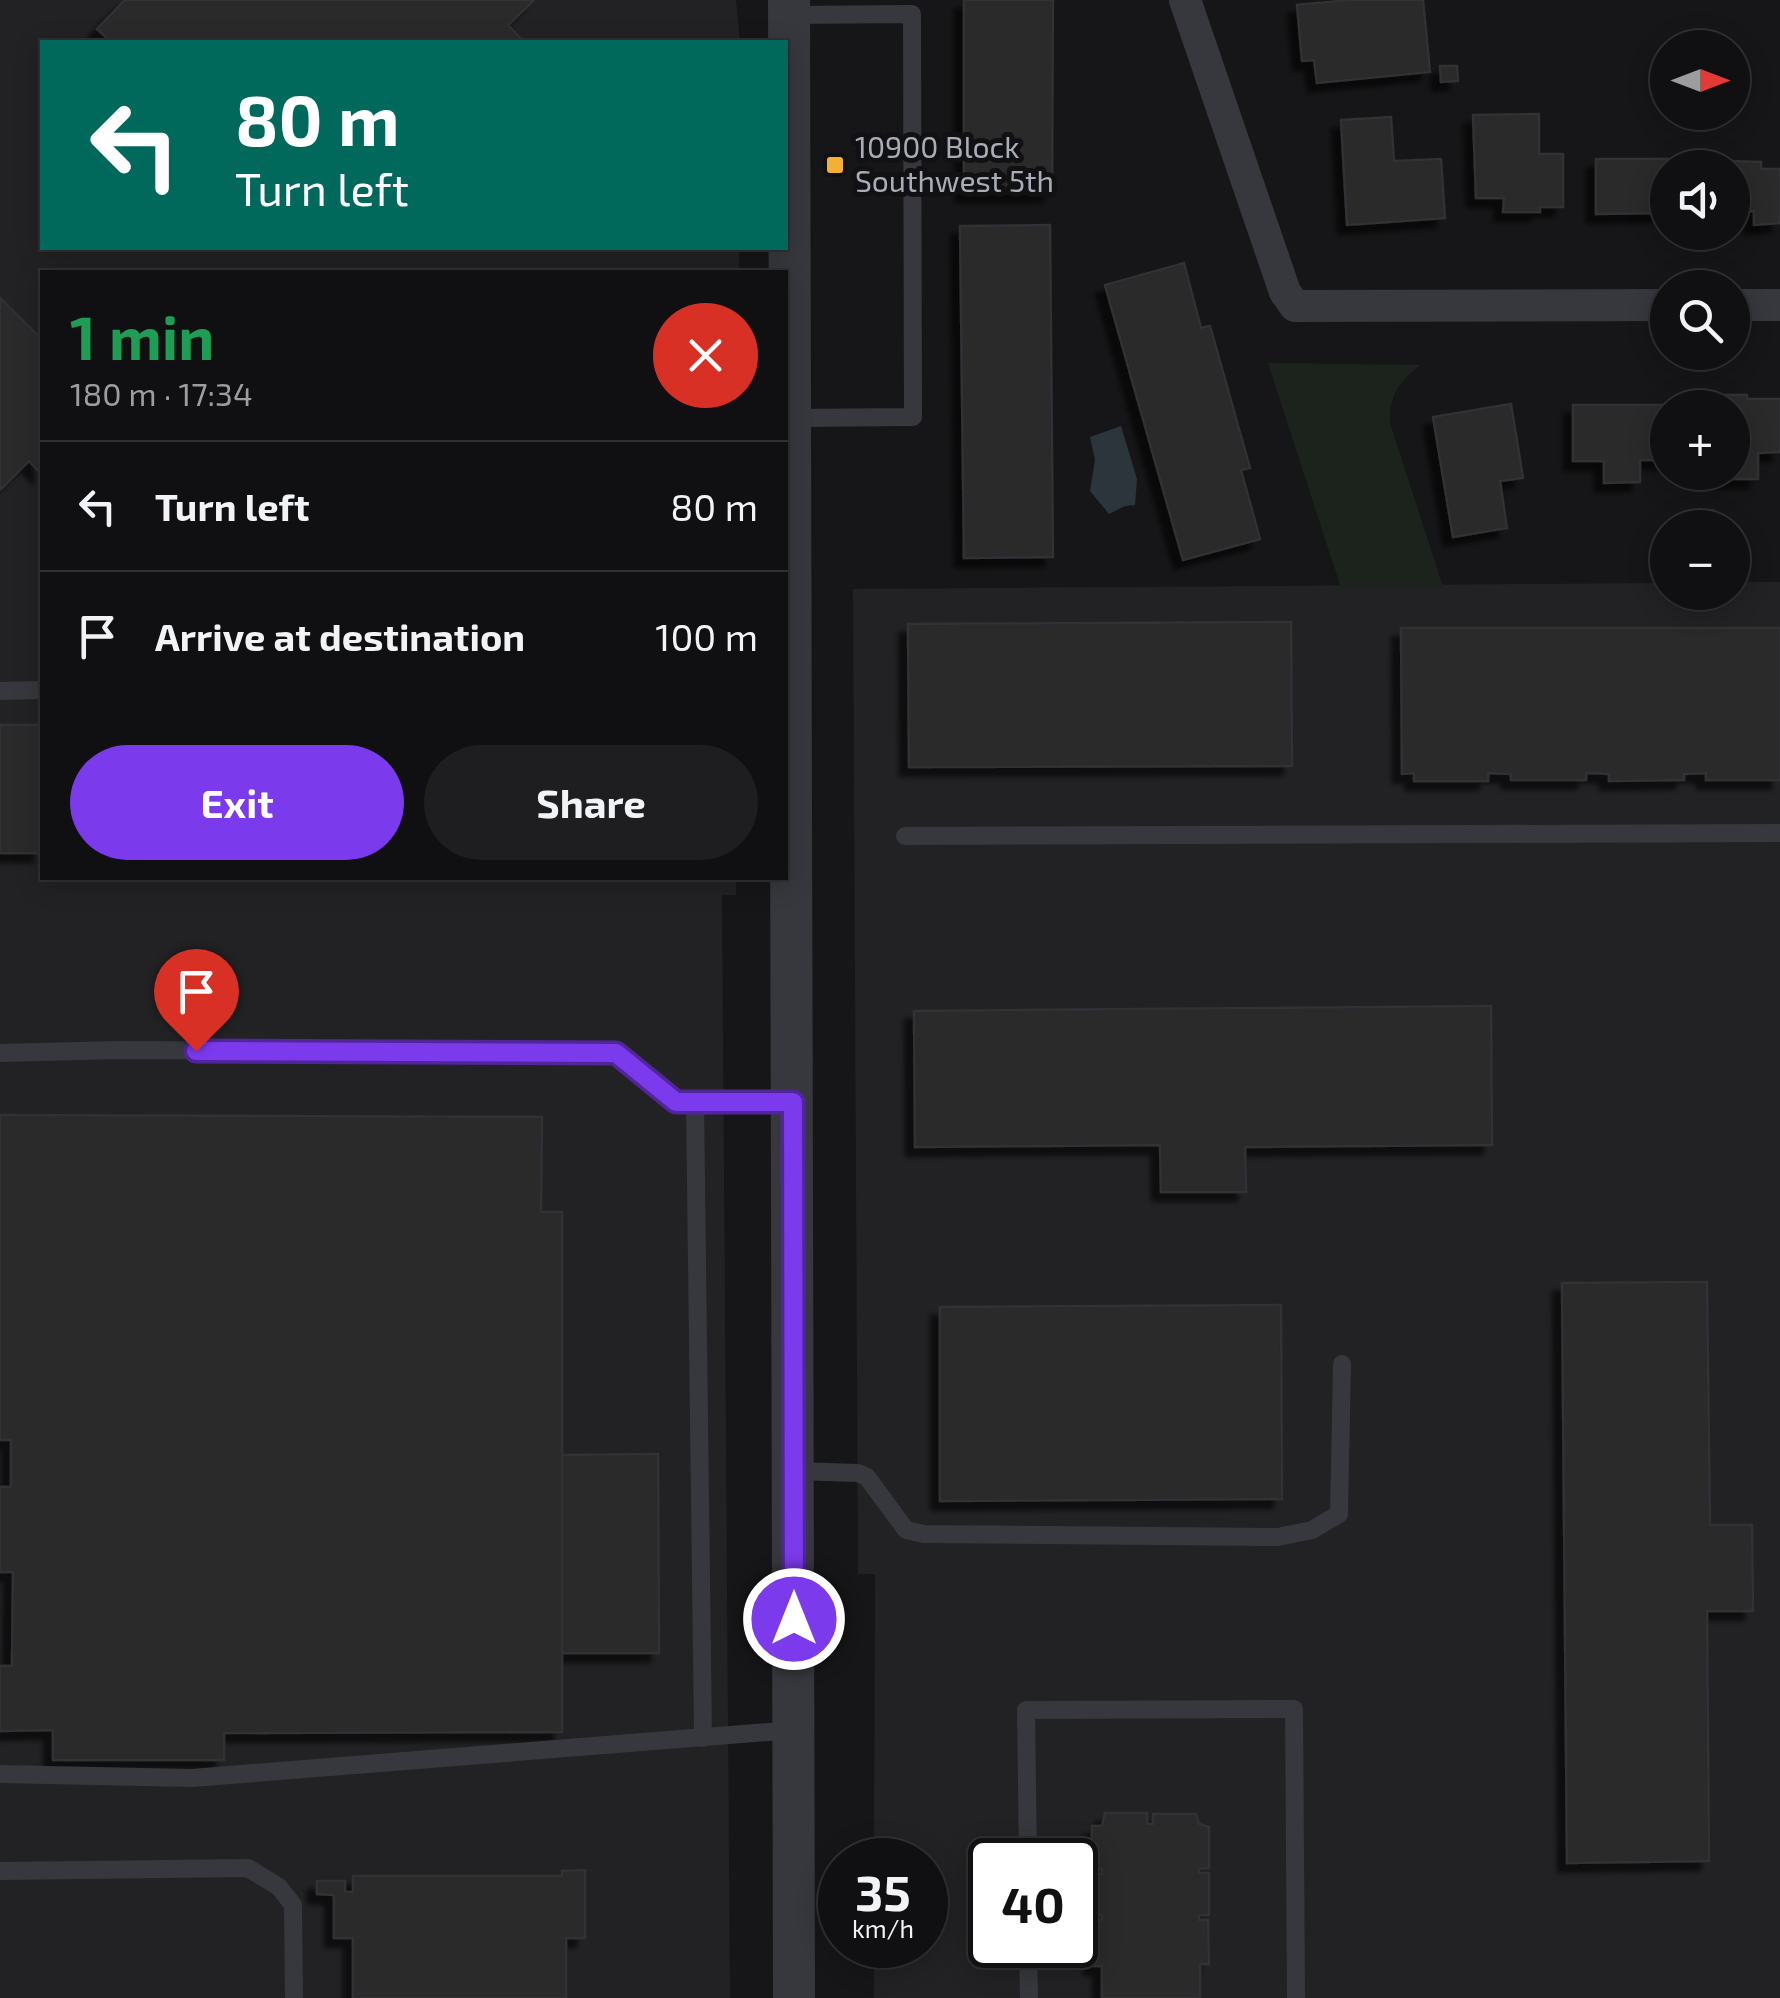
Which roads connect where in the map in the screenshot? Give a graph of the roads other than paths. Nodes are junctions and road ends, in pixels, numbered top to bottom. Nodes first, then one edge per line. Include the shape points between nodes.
1 (1186, 0) edge
2 (789, 8) edge
3 (1650, 305) edge
4 (1750, 305) edge
5 (1780, 305) edge
6 (791, 418) junction
7 (788, 662) edge
8 (40, 690) edge
9 (0, 691) edge
10 (1780, 833) edge
11 (905, 836) dead end
12 (0, 1053) edge
13 (696, 1102) junction
14 (793, 1102) junction
15 (1342, 1364) dead end
16 (794, 1472) junction
17 (794, 1730) junction
18 (703, 1738) junction
19 (0, 1774) edge
20 (1028, 1838) edge
21 (0, 1871) edge
22 (1028, 1968) edge
23 (294, 1998) edge
24 (794, 1998) edge
25 (1028, 1998) edge
26 (1296, 1998) edge

1 - 3 street via 1295,306
2 - 6 street
2 - 6 lane via 912,14 913,416
4 - 5 street
6 - 7 street
7 - 14 street
8 - 9 lane
10 - 11 lane
12 - 13 lane via 616,1053 676,1102
13 - 14 lane
13 - 18 lane
14 - 16 street
15 - 16 lane via 1339,1514 1312,1530 1278,1538 924,1534 906,1530 867,1478
16 - 17 street
17 - 18 lane
17 - 24 street
18 - 19 lane via 192,1778
20 - 26 lane via 1026,1710 1294,1709
21 - 23 lane via 248,1868 293,1906
22 - 25 lane

